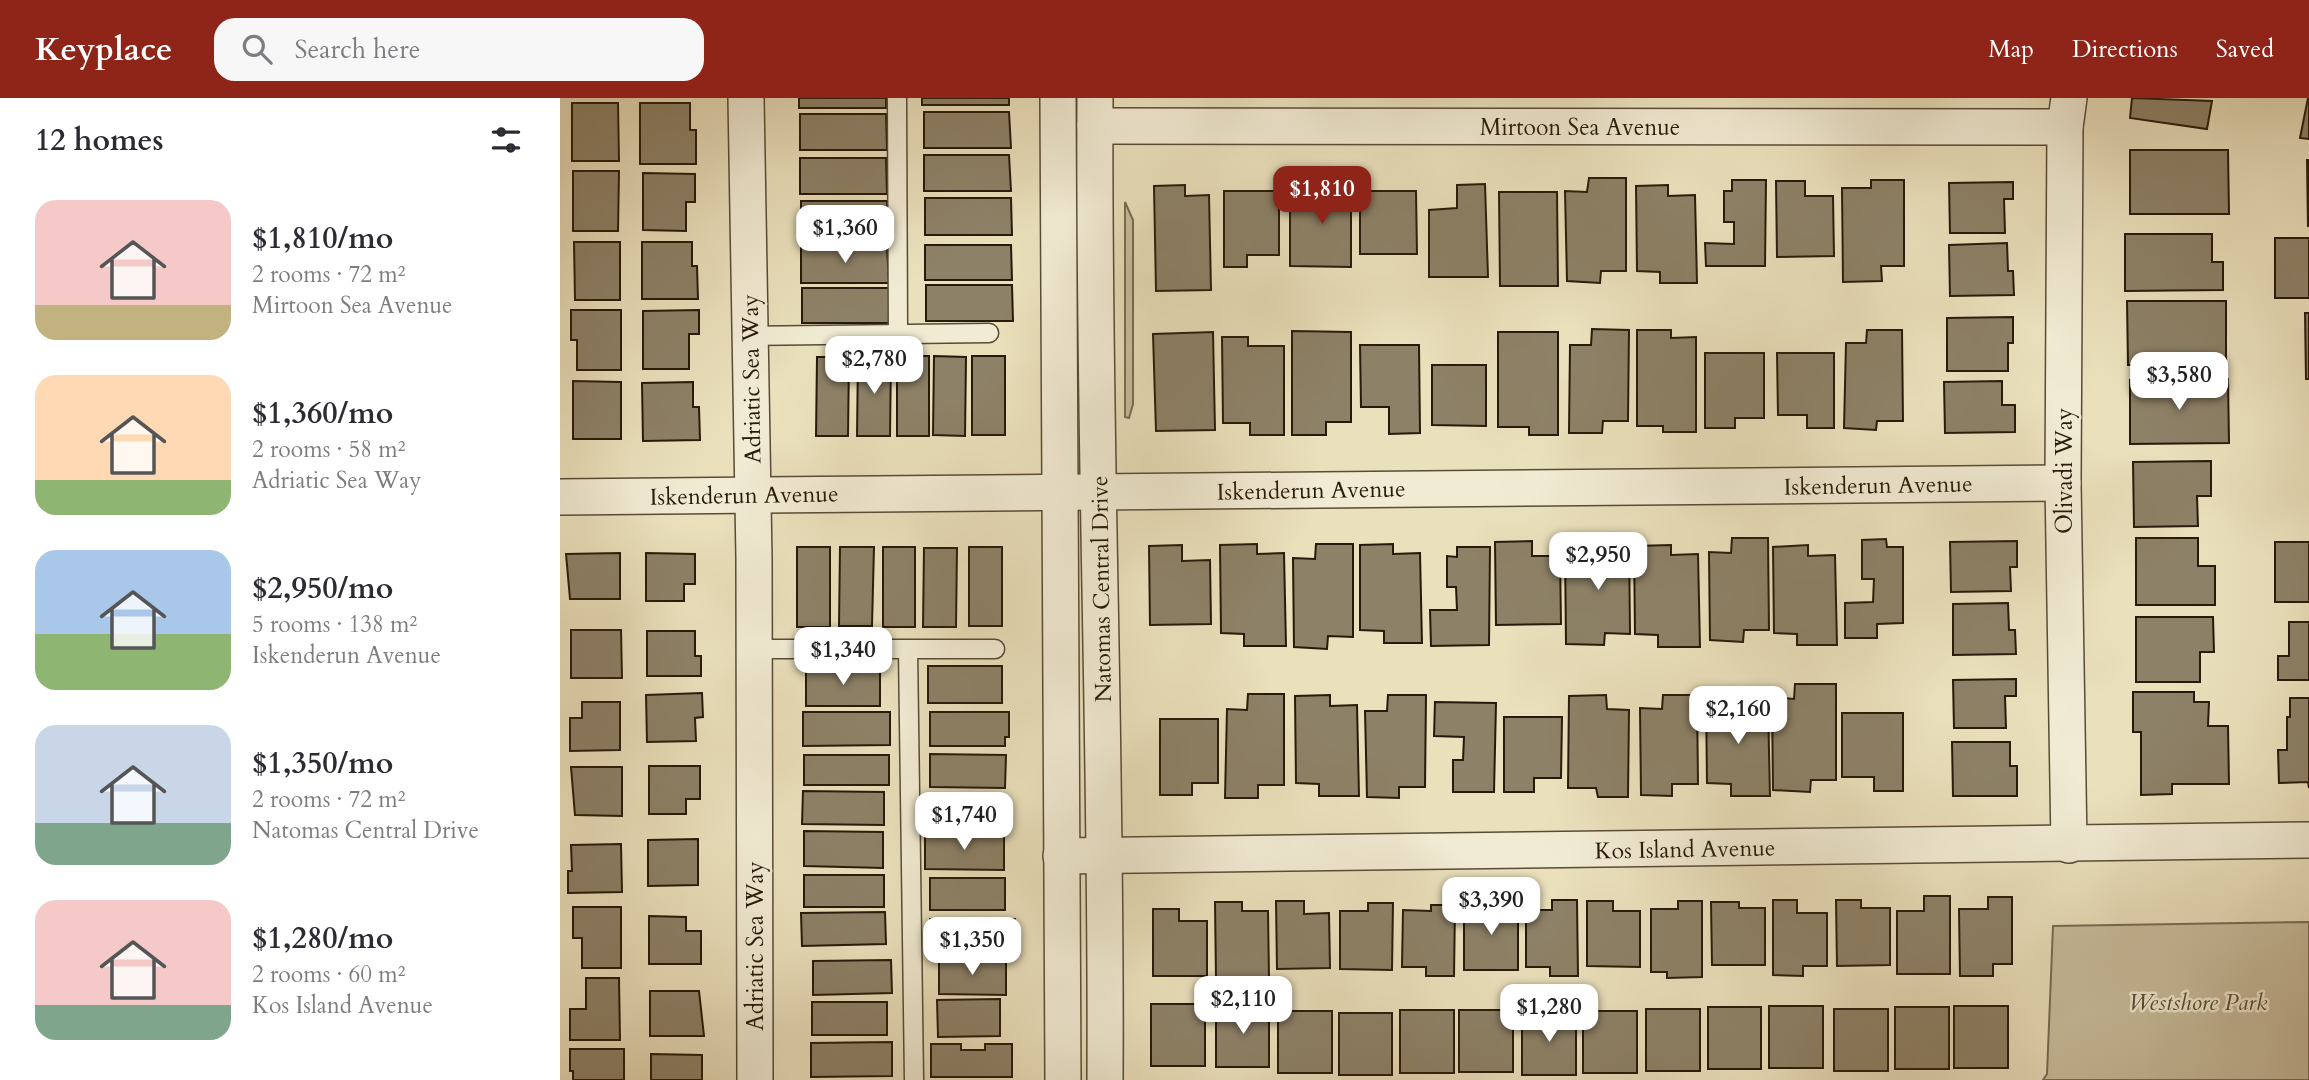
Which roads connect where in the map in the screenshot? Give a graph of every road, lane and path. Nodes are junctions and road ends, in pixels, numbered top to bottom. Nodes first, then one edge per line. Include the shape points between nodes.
1 (746, 98) edge
2 (897, 98) edge
3 (1058, 98) edge
4 (1095, 112) edge
5 (2067, 113) edge
6 (989, 333) dead end
7 (898, 334) junction
8 (750, 336) junction
9 (2063, 483) junction
10 (1061, 492) junction
11 (1099, 492) junction
12 (753, 495) junction
13 (560, 497) edge
14 (754, 649) junction
15 (995, 649) dead end
16 (908, 650) junction
17 (2309, 841) edge
18 (2069, 845) junction
19 (1106, 855) junction
20 (1061, 856) junction
21 (755, 1080) edge
22 (914, 1080) edge
23 (1063, 1080) edge
24 (1105, 1080) edge

1 - 8 street, Adriatic Sea Way
2 - 7 lane
3 - 10 street, Natomas Central Drive
4 - 5 street, Mirtoon Sea Avenue
4 - 11 street, Natomas Central Drive
5 - 9 street, Olivadi Way
6 - 7 lane
7 - 8 lane
8 - 12 street, Adriatic Sea Way
9 - 11 street, Iskenderun Avenue
9 - 18 street, Olivadi Way
10 - 11 street, Iskenderun Avenue
10 - 12 street, Iskenderun Avenue
10 - 20 street, Natomas Central Drive
11 - 19 street, Natomas Central Drive
12 - 13 street, Iskenderun Avenue
12 - 14 street, Adriatic Sea Way
14 - 16 lane
14 - 21 street, Adriatic Sea Way
15 - 16 lane
16 - 22 lane
17 - 18 street, Kos Island Avenue
18 - 19 street, Kos Island Avenue
19 - 20 street, Kos Island Avenue
19 - 24 street, Natomas Central Drive
20 - 23 street, Natomas Central Drive

